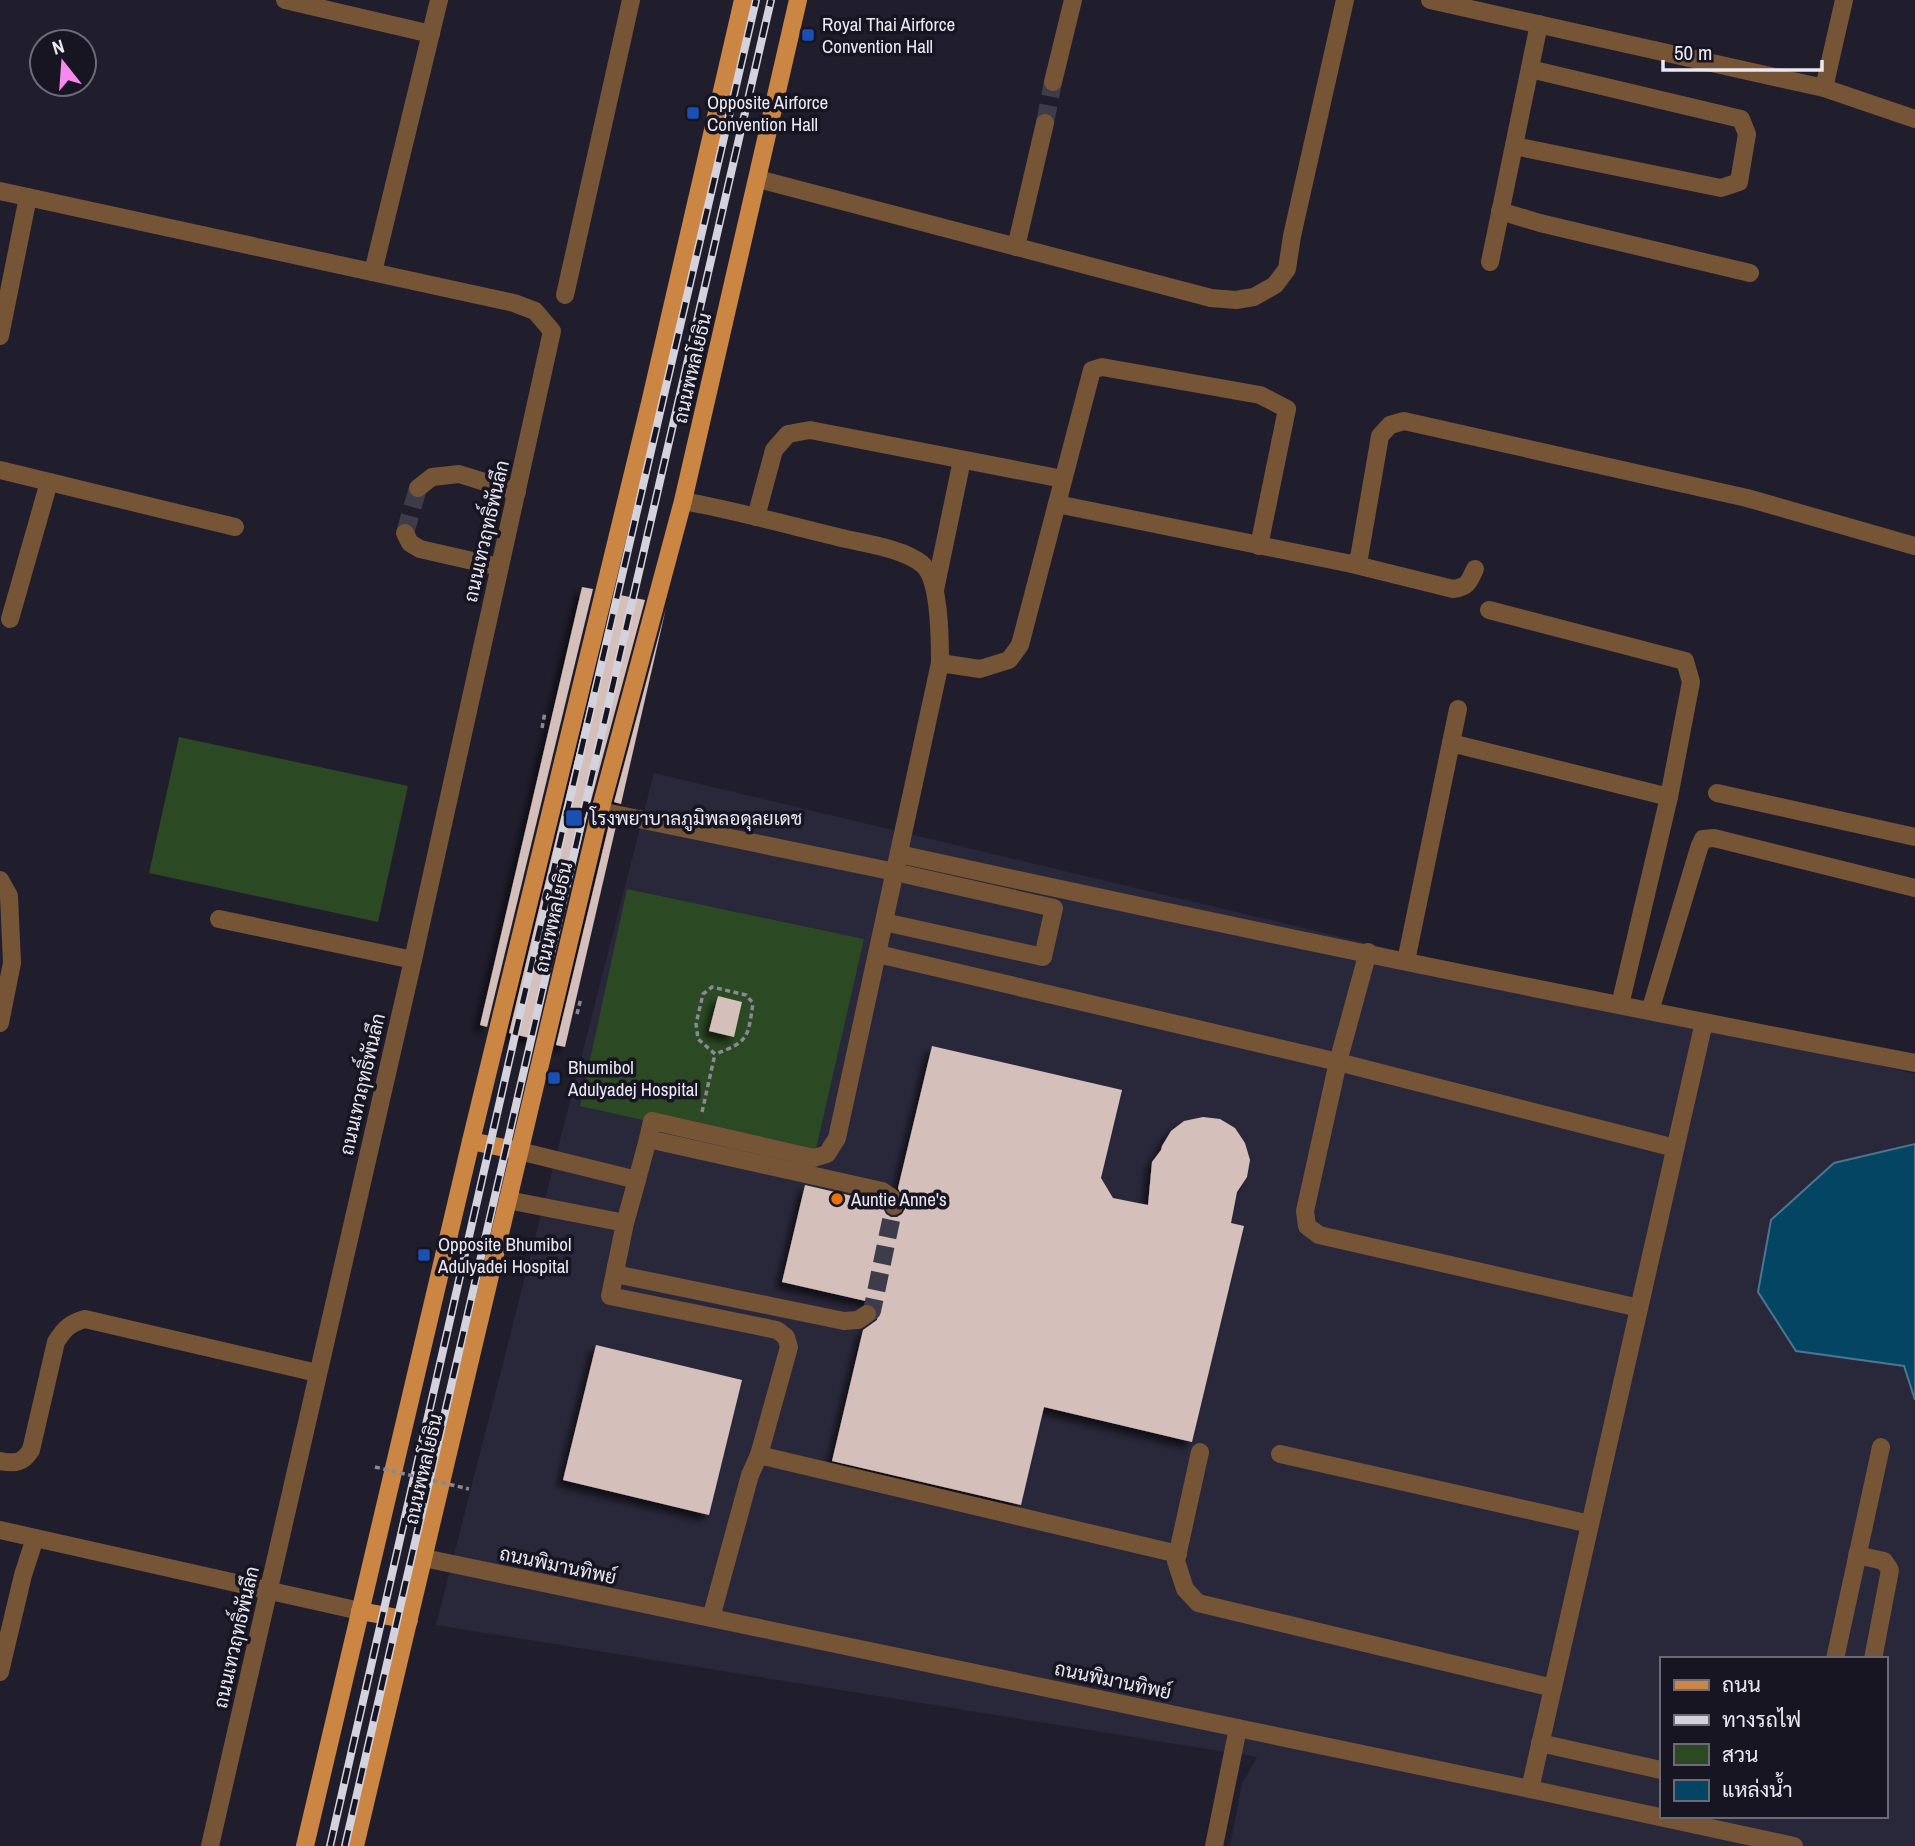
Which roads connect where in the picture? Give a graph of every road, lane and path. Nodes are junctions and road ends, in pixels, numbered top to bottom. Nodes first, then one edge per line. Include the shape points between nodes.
1 (285, 0) edge
2 (439, 0) edge
3 (631, 0) edge
4 (743, 0) edge
5 (798, 0) edge
6 (1073, 0) edge
7 (1345, 0) edge
8 (1430, 0) edge
9 (1844, 0) edge
10 (1508, 8) edge
11 (1539, 24) junction
12 (431, 34) junction
13 (1530, 69) junction
14 (1054, 82) tunnel mouth
15 (1824, 88) junction
16 (1915, 119) edge
17 (1045, 123) tunnel mouth
18 (1514, 146) junction
19 (758, 179) junction
20 (0, 191) edge
21 (28, 197) junction
22 (1500, 211) junction
23 (1016, 247) junction
24 (1490, 261) dead end
25 (373, 272) junction
26 (1750, 273) dead end
27 (565, 295) dead end
28 (0, 336) edge
29 (962, 460) junction
30 (0, 470) edge
31 (1063, 479) junction
32 (49, 482) junction
33 (418, 488) dead end
34 (517, 492) junction
35 (683, 501) junction
36 (1057, 504) junction
37 (756, 517) junction
38 (235, 527) dead end
39 (405, 533) dead end
40 (1259, 546) junction
41 (1915, 546) edge
42 (1352, 564) junction
43 (499, 567) junction
44 (1475, 569) dead end
45 (935, 590) junction
46 (1489, 610) dead end
47 (10, 619) dead end
48 (940, 663) junction
49 (1458, 709) dead end
50 (545, 712) dead end
51 (541, 728) dead end
52 (1451, 743) junction
53 (1717, 793) dead end
54 (1669, 797) junction
55 (600, 811) junction
56 (1915, 837) edge
57 (899, 854) junction
58 (895, 872) junction
59 (0, 880) edge
60 (1915, 888) edge
61 (219, 919) dead end
62 (884, 922) junction
63 (1368, 953) junction
64 (878, 954) junction
65 (413, 960) junction
66 (1406, 961) junction
67 (581, 998) dead end
68 (1620, 1005) junction
69 (1650, 1011) junction
70 (577, 1014) dead end
71 (1704, 1022) junction
72 (0, 1023) edge
73 (715, 1054) junction
74 (1338, 1062) junction
75 (1915, 1063) edge
76 (698, 1131) junction
77 (648, 1139) junction
78 (471, 1141) junction
79 (1675, 1148) junction
80 (519, 1151) junction
81 (637, 1180) junction
82 (508, 1200) junction
83 (894, 1206) dead end
84 (625, 1223) junction
85 (616, 1267) junction
86 (1639, 1308) junction
87 (867, 1314) dead end
88 (317, 1373) junction
89 (1881, 1447) dead end
90 (1200, 1452) dead end
91 (1280, 1454) dead end
92 (759, 1455) junction
93 (0, 1461) edge
94 (375, 1467) dead end
95 (469, 1489) dead end
96 (1590, 1524) junction
97 (0, 1530) edge
98 (35, 1538) junction
99 (1178, 1554) junction
100 (1857, 1555) junction
101 (424, 1558) junction
102 (268, 1590) junction
103 (360, 1611) junction
104 (711, 1618) junction
105 (409, 1620) junction
106 (1835, 1657) edge
107 (1872, 1657) edge
108 (0, 1672) edge
109 (1553, 1688) junction
110 (1238, 1728) junction
111 (1540, 1743) junction
112 (1660, 1770) edge
113 (1530, 1789) junction
114 (1660, 1817) edge
115 (1664, 1818) edge
116 (210, 1846) edge
117 (305, 1846) edge
118 (355, 1846) edge
119 (1214, 1846) edge
120 (1794, 1846) edge

1 - 12 street
2 - 12 street
3 - 27 street
4 - 78 main road, ถนนพหลโยธิน
5 - 19 main road, ถนนพหลโยธิน
6 - 14 street
7 - 23 street via 1287,269 1275,285 1254,297 1211,298
8 - 10 street
9 - 15 street
10 - 11 street
11 - 13 street
11 - 15 street
12 - 25 street
13 - 18 street
13 - 18 street via 1741,119 1747,134 1739,182 1721,188
15 - 16 street
17 - 23 street
18 - 22 street
19 - 23 street
19 - 35 main road, ถนนพหลโยธิน
20 - 21 street
21 - 25 street
21 - 28 street
22 - 24 street
22 - 26 street
25 - 34 street, ถนนเทวฤทธิ์พันลึก via 514,303 535,311 552,331
29 - 31 street
29 - 37 street via 810,430 788,434 774,450
29 - 45 street
30 - 32 street
31 - 36 street
31 - 40 street via 1091,370 1102,367 1260,394 1287,409
32 - 38 street
32 - 47 street
33 - 34 street via 432,477 459,474
34 - 43 street, ถนนเทวฤทธิ์พันลึก
35 - 37 street
35 - 55 main road, ถนนพหลโยธิน
36 - 40 street
36 - 48 street via 1015,653 1009,660 979,669
37 - 45 street via 901,552 924,565
39 - 43 street via 420,549
40 - 42 street
41 - 42 street via 1747,498 1404,421 1390,425 1380,436 1359,558
42 - 44 street via 1453,589 1463,588
43 - 65 street, ถนนเทวฤทธิ์พันลึก
45 - 48 street
46 - 54 street via 1685,661 1691,682
48 - 57 street
49 - 52 street
50 - 51 path
52 - 54 street
52 - 66 street
53 - 56 street
54 - 68 street
55 - 58 street
55 - 80 main road, ถนนพหลโยธิน
57 - 58 street
57 - 63 street
58 - 62 street
58 - 62 street via 1054,908 1043,957
59 - 72 street via 9,896 12,963
60 - 69 street via 1703,839
61 - 65 street
62 - 64 street
63 - 66 street
63 - 74 street
64 - 74 street
64 - 76 street via 837,1138 827,1154 814,1157
65 - 88 street, ถนนเทวฤทธิ์พันลึก
66 - 68 street
67 - 70 path
68 - 69 street
69 - 71 street
71 - 75 street
71 - 79 street
73 - 73 path via 698,1039 696,1024 703,994 712,987 746,995 753,1003 748,1034 736,1047
73 - 76 path
74 - 79 street
74 - 86 street via 1305,1211 1307,1226 1319,1235
76 - 77 street via 652,1121
77 - 81 street
77 - 83 street via 882,1191
78 - 80 main road
78 - 103 main road, ถนนพหลโยธิน
79 - 86 street
80 - 81 street
80 - 82 main road, ถนนพหลโยธิน
81 - 84 street
82 - 84 street
82 - 101 main road, ถนนพหลโยธิน
84 - 85 street
85 - 87 street via 621,1275 844,1321
85 - 92 street via 610,1296 777,1330 786,1337 789,1347
86 - 96 street
88 - 93 street via 85,1319 63,1330 56,1342 27,1457 21,1462
88 - 102 street, ถนนเทวฤทธิ์พันลึก
89 - 100 street
90 - 99 street
91 - 96 street
92 - 99 street
92 - 104 street
94 - 95 path, bridge
96 - 109 street
97 - 98 street
98 - 102 street
98 - 108 street
99 - 109 street via 1176,1562 1185,1589 1198,1603
100 - 106 street
100 - 107 street via 1884,1561 1890,1570
101 - 104 street, ถนนพิมานทิพย์
101 - 105 main road, ถนนพหลโยธิน
102 - 103 street
102 - 116 street, ถนนเทวฤทธิ์พันลึก
103 - 105 main road
103 - 117 main road, ถนนพหลโยธิน
104 - 110 street, ถนนพิมานทิพย์
105 - 118 main road, ถนนพหลโยธิน
109 - 111 street
110 - 113 street, ถนนพิมานทิพย์
110 - 119 street
111 - 112 street
111 - 113 street
113 - 114 street, ถนนพิมานทิพย์
115 - 120 street, ถนนพิมานทิพย์

